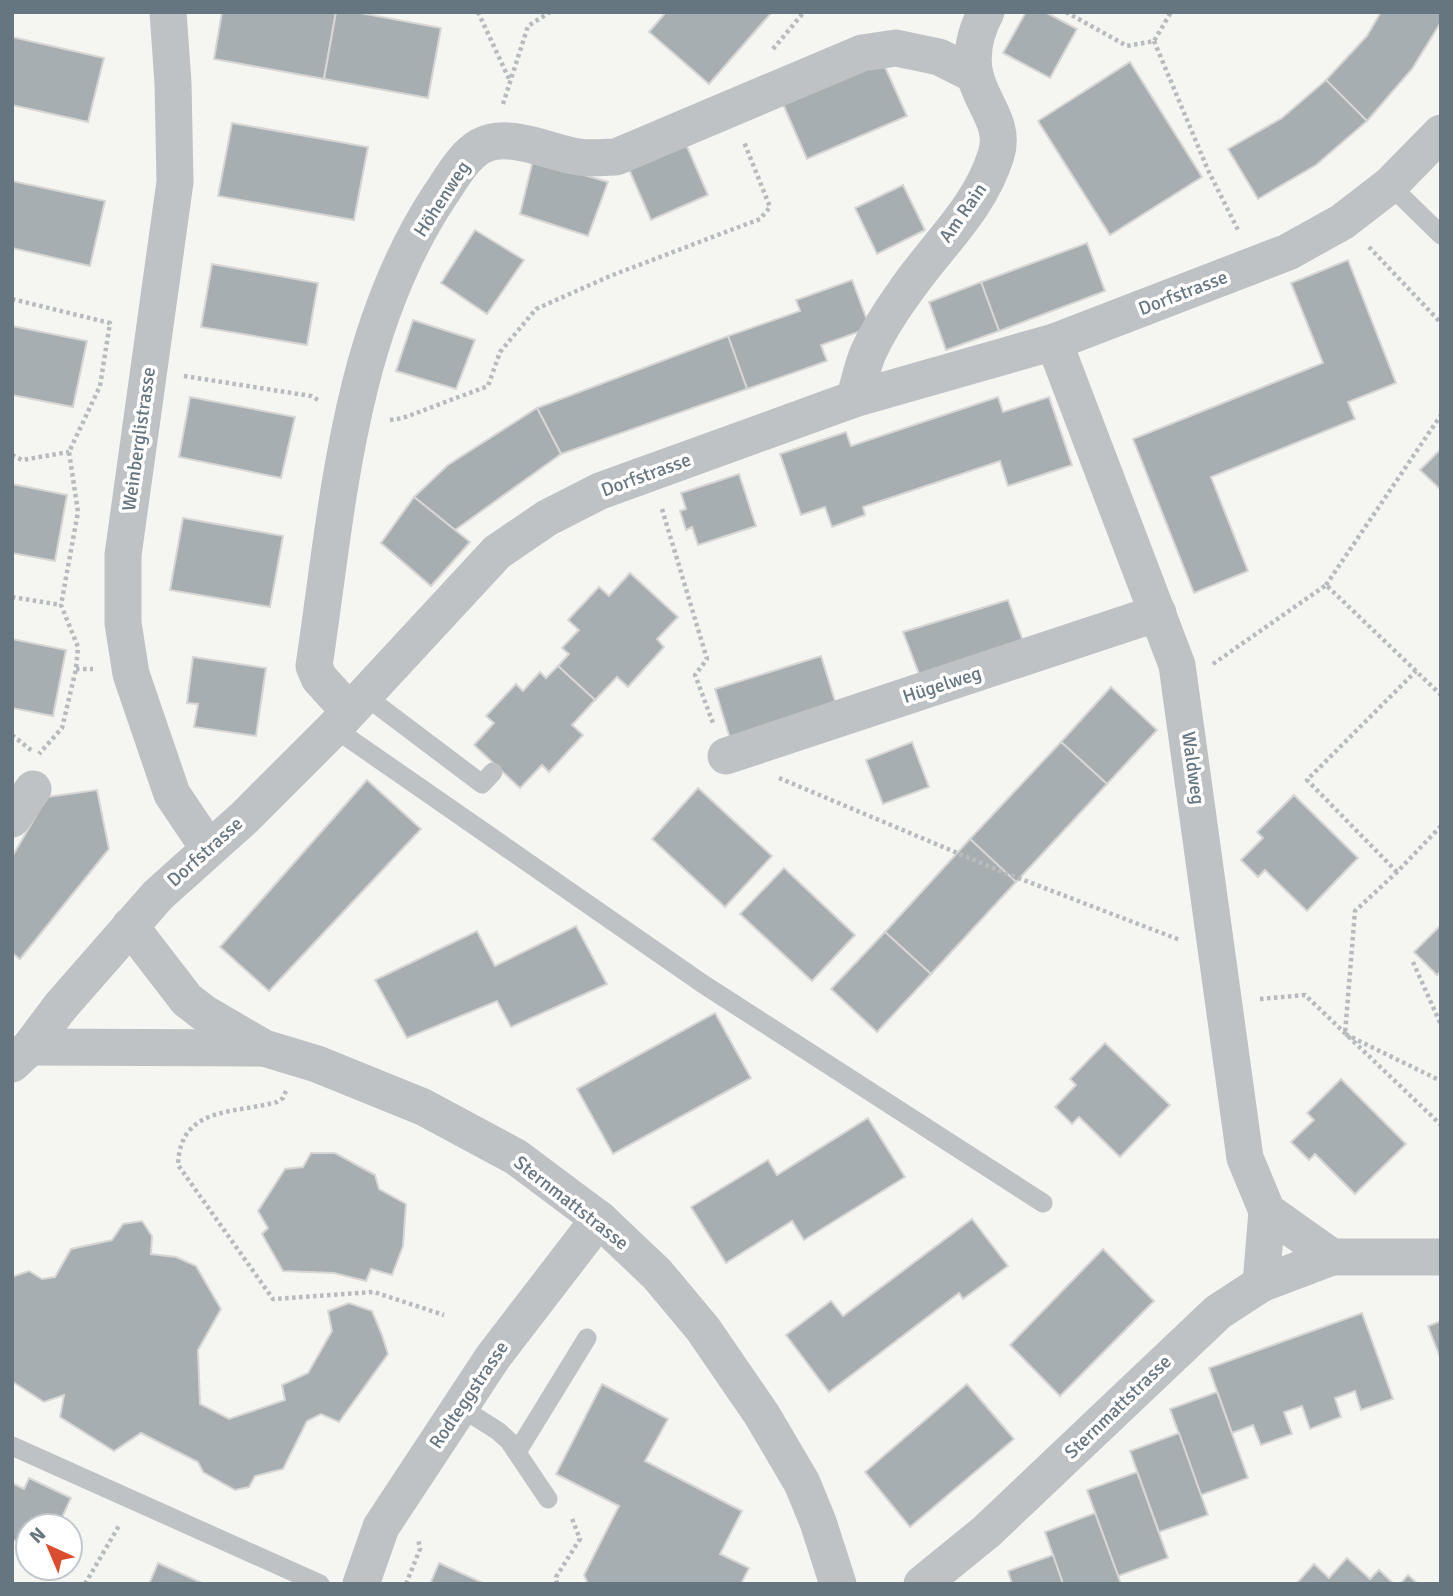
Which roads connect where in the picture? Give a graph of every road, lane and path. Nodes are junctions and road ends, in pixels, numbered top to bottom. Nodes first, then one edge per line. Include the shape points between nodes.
1 (168, 12) edge
2 (478, 12) edge
3 (550, 12) edge
4 (986, 12) edge
5 (1066, 12) edge
6 (1171, 12) edge
7 (1154, 41) junction
8 (975, 75) junction
9 (510, 82) junction
10 (730, 109) junction
11 (1441, 133) edge
12 (490, 144) junction
13 (1390, 185) junction
14 (1441, 235) edge
15 (1362, 239) dead end
16 (1255, 266) junction
17 (12, 299) edge
18 (1441, 323) edge
19 (1054, 342) junction
20 (179, 375) dead end
21 (854, 400) junction
22 (1441, 415) edge
23 (351, 420) junction
24 (69, 452) junction
25 (12, 455) edge
26 (661, 507) dead end
27 (1326, 585) junction
28 (12, 597) edge
29 (61, 605) junction
30 (1158, 613) junction
31 (1416, 671) junction
32 (1182, 685) junction
33 (1441, 695) edge
34 (349, 711) junction
35 (12, 735) edge
36 (726, 756) joint
37 (493, 772) dead end
38 (778, 778) dead end
39 (33, 789) dead end
40 (12, 819) edge
41 (1441, 827) edge
42 (209, 849) junction
43 (1397, 872) junction
44 (130, 926) junction
45 (1218, 955) junction
46 (1413, 962) dead end
47 (1224, 1001) junction
48 (1441, 1025) edge
49 (1346, 1034) junction
50 (264, 1048) junction
51 (21, 1055) edge
52 (289, 1080) dead end
53 (1441, 1081) edge
54 (1441, 1125) edge
55 (1044, 1203) dead end
56 (1267, 1210) junction
57 (598, 1219) junction
58 (1332, 1257) junction
59 (1441, 1257) edge
60 (1261, 1284) junction
61 (444, 1315) dead end
62 (587, 1338) dead end
63 (460, 1407) junction
64 (12, 1447) edge
65 (517, 1452) junction
66 (548, 1499) joint
67 (133, 1500) junction
68 (417, 1533) dead end
69 (85, 1584) edge
70 (320, 1584) edge
71 (360, 1584) edge
72 (406, 1584) edge
73 (557, 1584) edge
74 (838, 1584) edge
75 (922, 1584) edge

1 - 42 street, Weinberglistrasse via 175,182 123,555 123,623 131,674 172,794
2 - 9 path
3 - 9 path via 528,26
4 - 8 street, Am Rain via 974,47
5 - 7 path via 1127,46
6 - 7 path
7 - 16 path via 1208,170
8 - 10 street via 939,57 896,48 862,53
8 - 21 street, Am Rain via 997,122 998,151 987,181 904,292 868,354
9 - 12 path
10 - 12 street via 616,157 580,157 507,141
10 - 23 path via 770,207 760,219 536,309 500,352 488,386 403,418
11 - 13 street, Dorfstrasse
12 - 23 street, Höhenweg via 481,146 460,166 424,220 381,313
13 - 14 lane
13 - 16 street, Dorfstrasse via 1342,222
15 - 18 path
16 - 19 street, Dorfstrasse
17 - 24 path via 110,323 100,386
19 - 21 street, Dorfstrasse
19 - 30 street, Waldweg
20 - 23 path via 311,396
21 - 34 street, Dorfstrasse via 600,491 547,518 498,552
22 - 27 path
23 - 34 street, Höhenweg via 314,666
24 - 25 path via 22,460
24 - 29 path via 78,512
26 - 36 path via 707,659 695,675
27 - 31 path
27 - 32 path
28 - 29 path
29 - 35 path via 78,647 62,728 37,755
30 - 32 street, Waldweg
30 - 36 street, Hügelweg
31 - 33 path
31 - 43 path via 1307,780
32 - 45 street, Waldweg
34 - 37 lane via 482,784
34 - 42 street, Dorfstrasse
34 - 55 lane via 703,984
38 - 45 path
39 - 40 street
41 - 43 path
42 - 44 street, Dorfstrasse
43 - 49 path via 1355,911
44 - 50 street, Sternmattstrasse via 187,1000
44 - 51 street, Dorfstrasse
45 - 47 street, Waldweg
46 - 48 path
47 - 49 path via 1305,995
47 - 56 street, Waldweg via 1245,1158
49 - 53 path
49 - 54 path
50 - 51 street, Sternmattstrasse
50 - 57 street, Sternmattstrasse via 423,1107 516,1157
52 - 61 path via 277,1102 205,1118 186,1132 179,1146 178,1165 273,1299 374,1292
56 - 58 street
56 - 60 street, Waldweg
57 - 63 street, Rodteggstrasse
57 - 74 street, Sternmattstrasse via 657,1274 762,1415 802,1483
58 - 59 street
58 - 60 street, Sternmattstrasse
60 - 75 street, Sternmattstrasse via 1218,1312 986,1532
62 - 65 lane
63 - 65 lane via 498,1431
63 - 71 street, Rodteggstrasse via 381,1527
64 - 67 lane
65 - 66 lane
66 - 73 path via 570,1514 579,1539 556,1577
67 - 69 path
67 - 70 lane
68 - 72 path via 420,1549

